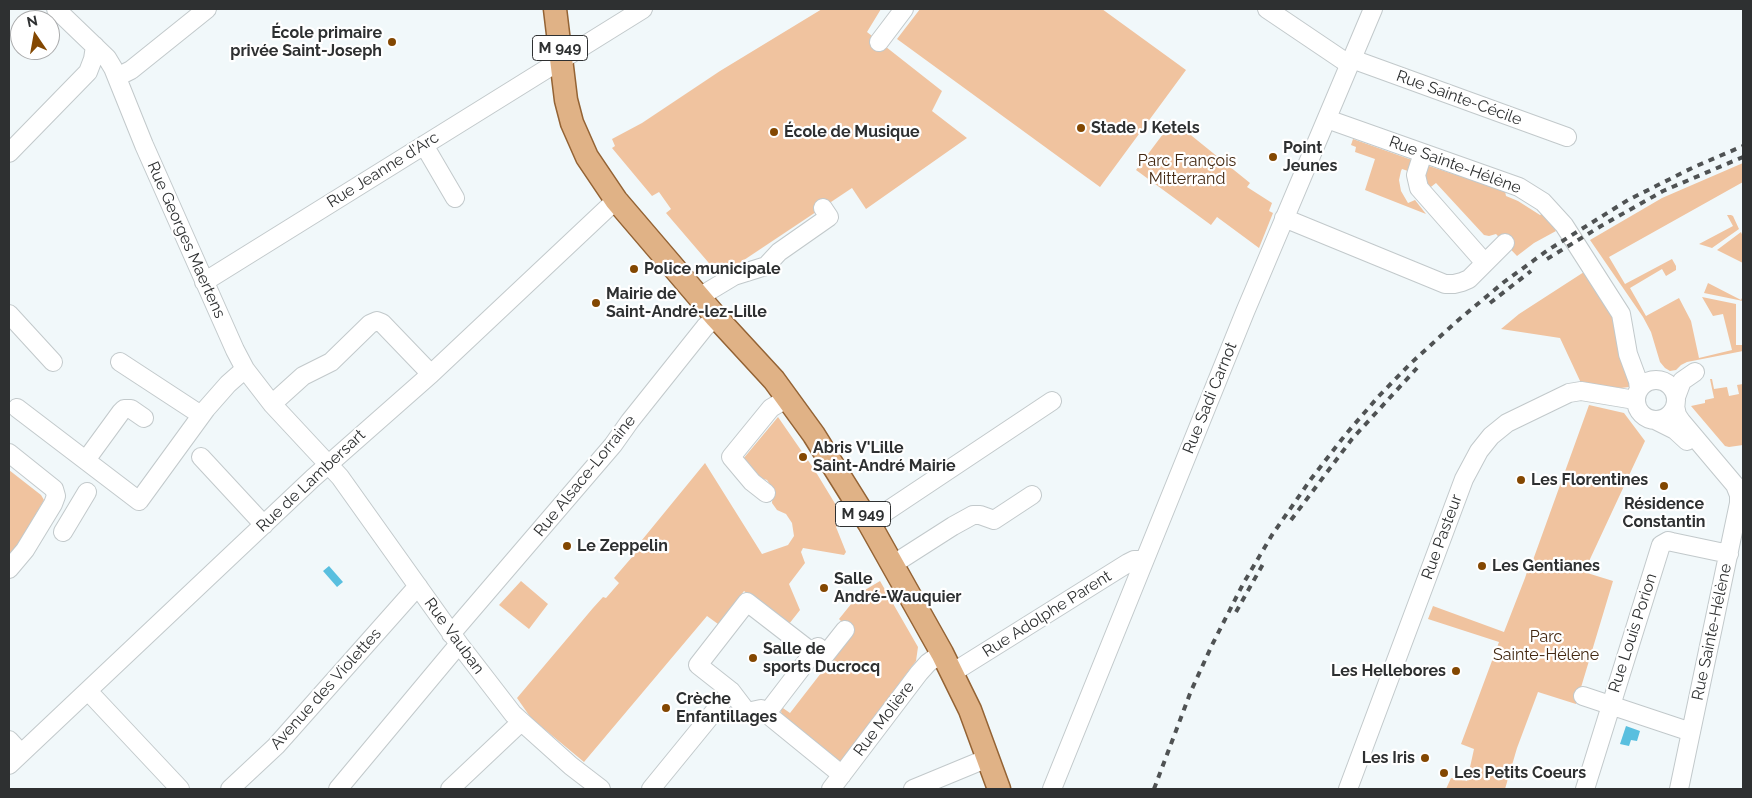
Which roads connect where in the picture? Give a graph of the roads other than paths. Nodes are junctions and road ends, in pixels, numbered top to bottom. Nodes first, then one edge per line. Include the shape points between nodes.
1 (56, 9) edge
2 (207, 9) edge
3 (547, 9) edge
4 (556, 9) edge
5 (643, 9) edge
6 (904, 9) edge
7 (1267, 9) edge
8 (1372, 9) edge
9 (879, 42) dead end
10 (95, 46) junction
11 (558, 61) junction
12 (1351, 62) junction
13 (88, 72) junction
14 (117, 77) junction
15 (1327, 119) junction
16 (1566, 137) dead end
17 (424, 145) junction
18 (1423, 152) junction
19 (9, 153) edge
20 (594, 169) junction
21 (455, 198) dead end
22 (616, 200) junction
23 (823, 208) dead end
24 (1284, 218) junction
25 (1505, 243) dead end
26 (1485, 263) junction
27 (204, 282) junction
28 (703, 295) junction
29 (9, 314) edge
30 (723, 325) junction
31 (1626, 335) junction
32 (53, 362) dead end
33 (120, 362) dead end
34 (244, 369) junction
35 (431, 374) junction
36 (1660, 381) junction
37 (1637, 395) junction
38 (788, 398) junction
39 (1052, 401) dead end
40 (1676, 401) junction
41 (272, 404) junction
42 (17, 408) dead end
43 (201, 415) junction
44 (144, 418) dead end
45 (1657, 421) junction
46 (9, 453) edge
47 (201, 457) dead end
48 (86, 460) junction
49 (329, 464) junction
50 (55, 492) junction
51 (766, 493) dead end
52 (1032, 495) dead end
53 (869, 523) junction
54 (264, 525) junction
55 (63, 532) dead end
56 (1725, 553) junction
57 (1144, 560) junction
58 (892, 565) junction
59 (9, 569) edge
60 (418, 586) junction
61 (845, 630) dead end
62 (455, 639) junction
63 (814, 653) junction
64 (942, 653) junction
65 (952, 673) junction
66 (88, 691) junction
67 (731, 691) junction
68 (1583, 696) dead end
69 (1610, 706) junction
70 (767, 714) junction
71 (521, 722) junction
72 (1687, 731) junction
73 (9, 740) edge
74 (15, 759) edge
75 (984, 760) junction
76 (836, 782) edge
77 (180, 789) edge
78 (230, 789) edge
79 (338, 789) edge
80 (450, 789) edge
81 (601, 789) edge
82 (651, 789) edge
83 (913, 789) edge
84 (990, 789) edge
85 (998, 789) edge
86 (1052, 789) edge
87 (1348, 789) edge
88 (1585, 789) edge
89 (1670, 789) edge
90 (1679, 789) edge

1 - 10 street, Rue Georges Maertens
2 - 14 street via 131,70
3 - 11 street via 551,41
4 - 11 main road, M 949
5 - 11 street, Rue Jeanne d'Arc
6 - 9 street
7 - 12 street, Rue Sainte-Cécile
8 - 12 street, Rue Sadi Carnot
10 - 13 street
10 - 14 street, Rue Georges Maertens via 111,64
11 - 17 street, Rue Jeanne d'Arc
11 - 20 main road, M 949 via 572,123
12 - 15 street, Rue Sadi Carnot
12 - 16 street, Rue Sainte-Cécile
13 - 14 street
13 - 19 street
14 - 27 street, Rue Georges Maertens
15 - 18 street, Rue Sainte-Hélène
15 - 24 street, Rue Sadi Carnot
17 - 21 street
17 - 27 street, Rue Jeanne d'Arc
18 - 26 street via 1416,175 1419,188
18 - 31 street, Rue Sainte-Hélène via 1519,187 1543,202 1564,226 1616,305
20 - 22 main road, M 949
20 - 28 street via 638,212
22 - 28 main road, M 949
22 - 35 street, Rue de Lambersart
23 - 28 street via 829,216 779,252 766,266 734,276
24 - 26 street via 1445,284 1469,279
24 - 57 street, Rue Sadi Carnot
25 - 26 street
27 - 34 street, Rue Georges Maertens
28 - 30 main road, M 949
29 - 32 street
30 - 38 main road, M 949
30 - 62 street, Rue Alsace-Lorraine via 705,327
31 - 36 street, Rue Sainte-Hélène via 1638,362 1648,374
31 - 37 street, Rue Sainte-Hélène via 1628,354 1637,378
33 - 43 street
34 - 41 street, Rue Georges Maertens
34 - 43 street
35 - 41 street via 377,321 330,362 303,376
35 - 49 street, Rue de Lambersart
36 - 37 street via 1648,382
36 - 40 street via 1672,389
36 - 40 street via 1695,372 1682,381
37 - 45 street via 1637,409 1643,416
37 - 87 street, Rue Pasteur via 1568,393 1507,423 1479,451 1464,479
38 - 51 street via 771,408 732,457 752,482
38 - 53 main road, M 949
39 - 53 street
40 - 45 street via 1668,416
40 - 56 street, Rue Sainte-Hélène via 1681,421 1738,490 1739,503
41 - 49 street, Rue Georges Maertens
42 - 48 street
43 - 48 street via 139,501
44 - 48 street via 131,409 124,409
45 - 56 street, Rue Sainte-Hélène via 1670,426 1684,438 1726,486 1730,506
46 - 50 street
47 - 54 street
49 - 54 street, Rue de Lambersart
49 - 60 street, Rue Vauban
50 - 55 street via 84,497
50 - 59 street via 53,504 25,550
52 - 58 street via 994,520 980,514 973,515
53 - 58 main road, M 949
54 - 66 street, Rue de Lambersart
56 - 69 street, Rue Louis Porion via 1668,541 1661,545
56 - 72 street, Rue Sainte-Hélène
57 - 65 street, Rue Adolphe Parent via 1128,563
57 - 86 street, Rue Sadi Carnot
58 - 64 main road, M 949
60 - 62 street, Rue Vauban
60 - 78 street, Avenue des Violettes via 276,746
61 - 63 street via 826,654 818,647
62 - 71 street, Rue Vauban
62 - 79 street, Rue Alsace-Lorraine
63 - 67 street via 747,602 698,665
63 - 70 street
64 - 65 main road, M 949
64 - 75 street via 941,666
64 - 76 street, Rue Molière via 919,672
65 - 75 main road, M 949 via 970,710
66 - 74 street, Rue de Lambersart
66 - 77 street
67 - 70 street via 747,712 761,709
67 - 82 street
68 - 69 street
69 - 72 street
69 - 88 street, Rue Louis Porion
70 - 76 street
71 - 80 street
71 - 81 street, Rue Vauban
72 - 89 street, Rue Sainte-Hélène
72 - 90 street, Rue Sainte-Hélène
73 - 74 street
75 - 83 street
75 - 84 street
75 - 85 main road, M 949

